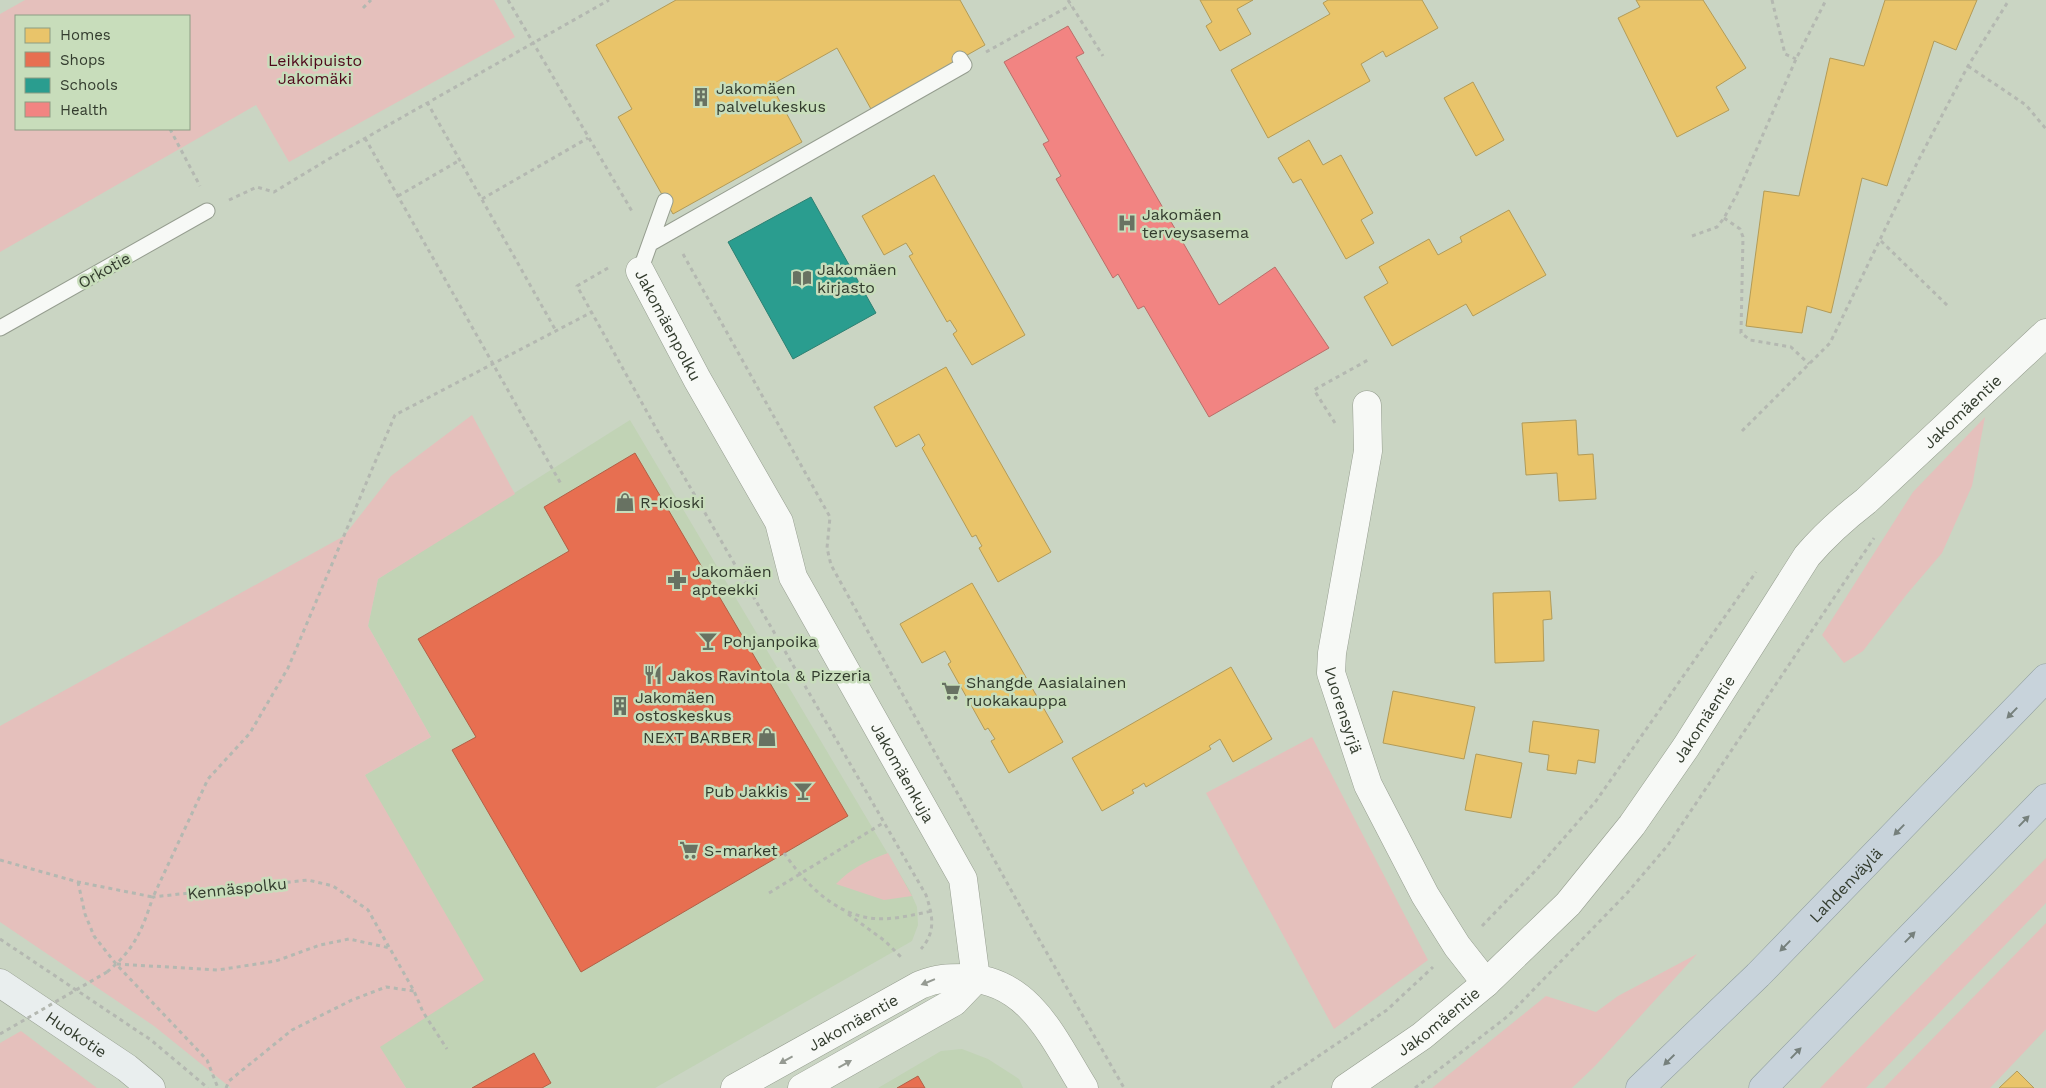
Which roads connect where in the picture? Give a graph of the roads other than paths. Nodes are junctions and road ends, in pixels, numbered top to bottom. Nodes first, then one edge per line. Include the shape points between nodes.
1 (962, 62) road end
2 (665, 202) dead end
3 (207, 212) road end
4 (651, 243) junction
5 (640, 272) joint
6 (0, 328) edge
7 (2046, 333) edge
8 (1366, 405) dead end
9 (793, 577) joint
10 (2046, 678) edge
11 (2046, 798) edge
12 (976, 979) junction
13 (0, 983) edge
14 (1486, 983) junction
15 (152, 1088) edge
16 (735, 1088) edge
17 (802, 1088) edge
18 (1084, 1088) edge
19 (1346, 1088) edge
20 (1640, 1088) edge
21 (1762, 1088) edge

1 - 4 lane
2 - 4 lane
3 - 6 lane, Orkotie
4 - 5 lane, Jakomäenpolku
5 - 9 street, Jakomäenpolku via 778,522
7 - 14 street, Jakomäentie via 1866,501 1834,526 1807,556 1723,691 1632,825 1568,904
8 - 14 street, Vuorensyrjä via 1368,451 1331,673 1368,785 1425,895 1457,946
9 - 12 street, Jakomäenkuja via 963,879
10 -> 20 highway, Lahdenväylä via 1758,975
21 -> 11 highway
12 -> 16 street, Jakomäentie via 938,978 920,985
17 -> 12 street, Jakomäentie via 948,1005
12 - 18 street, Jakomäentie via 1013,991 1033,1009
13 - 15 main road, Huokotie
14 - 19 street, Jakomäentie via 1422,1036

